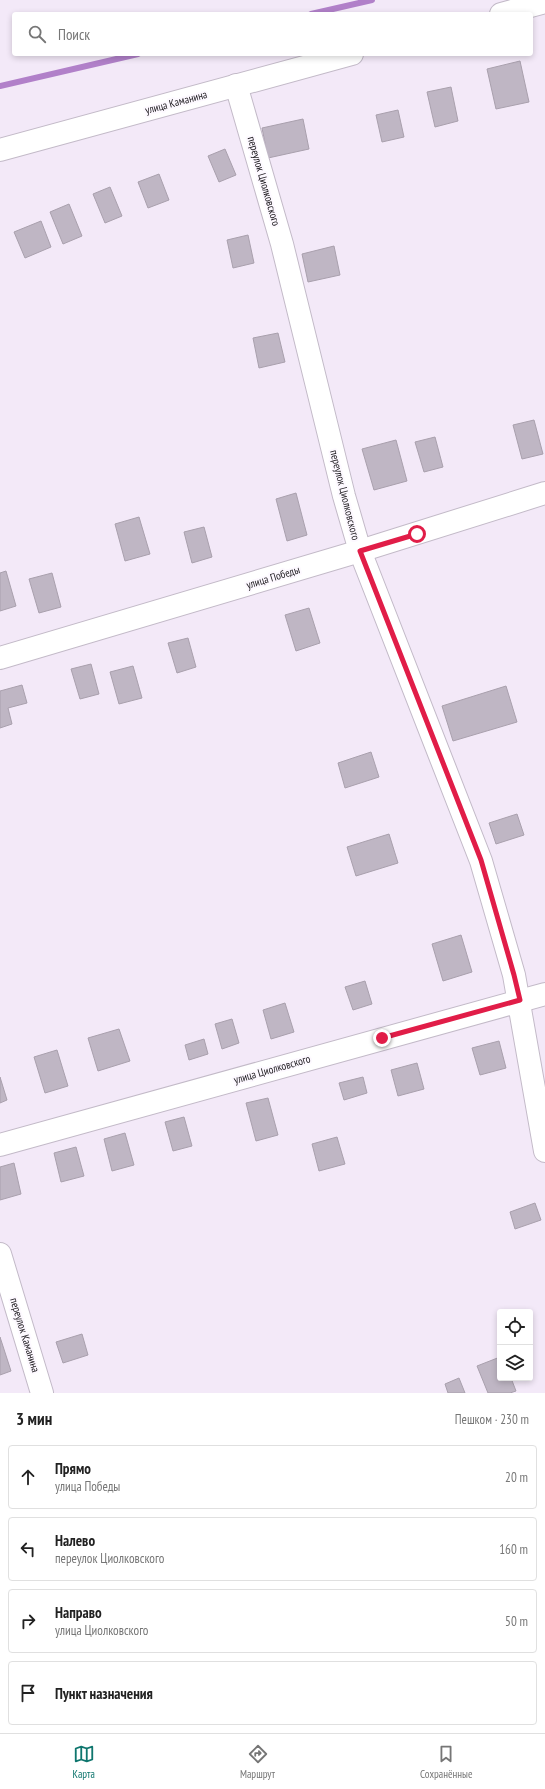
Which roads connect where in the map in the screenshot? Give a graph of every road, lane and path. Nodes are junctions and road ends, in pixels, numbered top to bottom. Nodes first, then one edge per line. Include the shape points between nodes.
1 (545, 2) edge
2 (508, 12) edge
3 (345, 56) edge
4 (236, 85) junction
5 (0, 150) edge
6 (545, 493) edge
7 (360, 551) junction
8 (0, 658) edge
9 (545, 994) edge
10 (520, 1000) junction
11 (0, 1145) edge
12 (545, 1150) edge
13 (0, 1254) edge
14 (42, 1393) edge

1 - 2 street
3 - 4 street, улица Каманина
4 - 5 street, улица Каманина
4 - 7 street, переулок Циолковского via 282,244
6 - 7 street, улица Победы
7 - 8 street, улица Победы
7 - 10 street, переулок Циолковского via 481,860
9 - 10 street, улица Циолковского
10 - 11 street, улица Циолковского
10 - 12 street, переулок Циолковского
13 - 14 street, переулок Каманина

